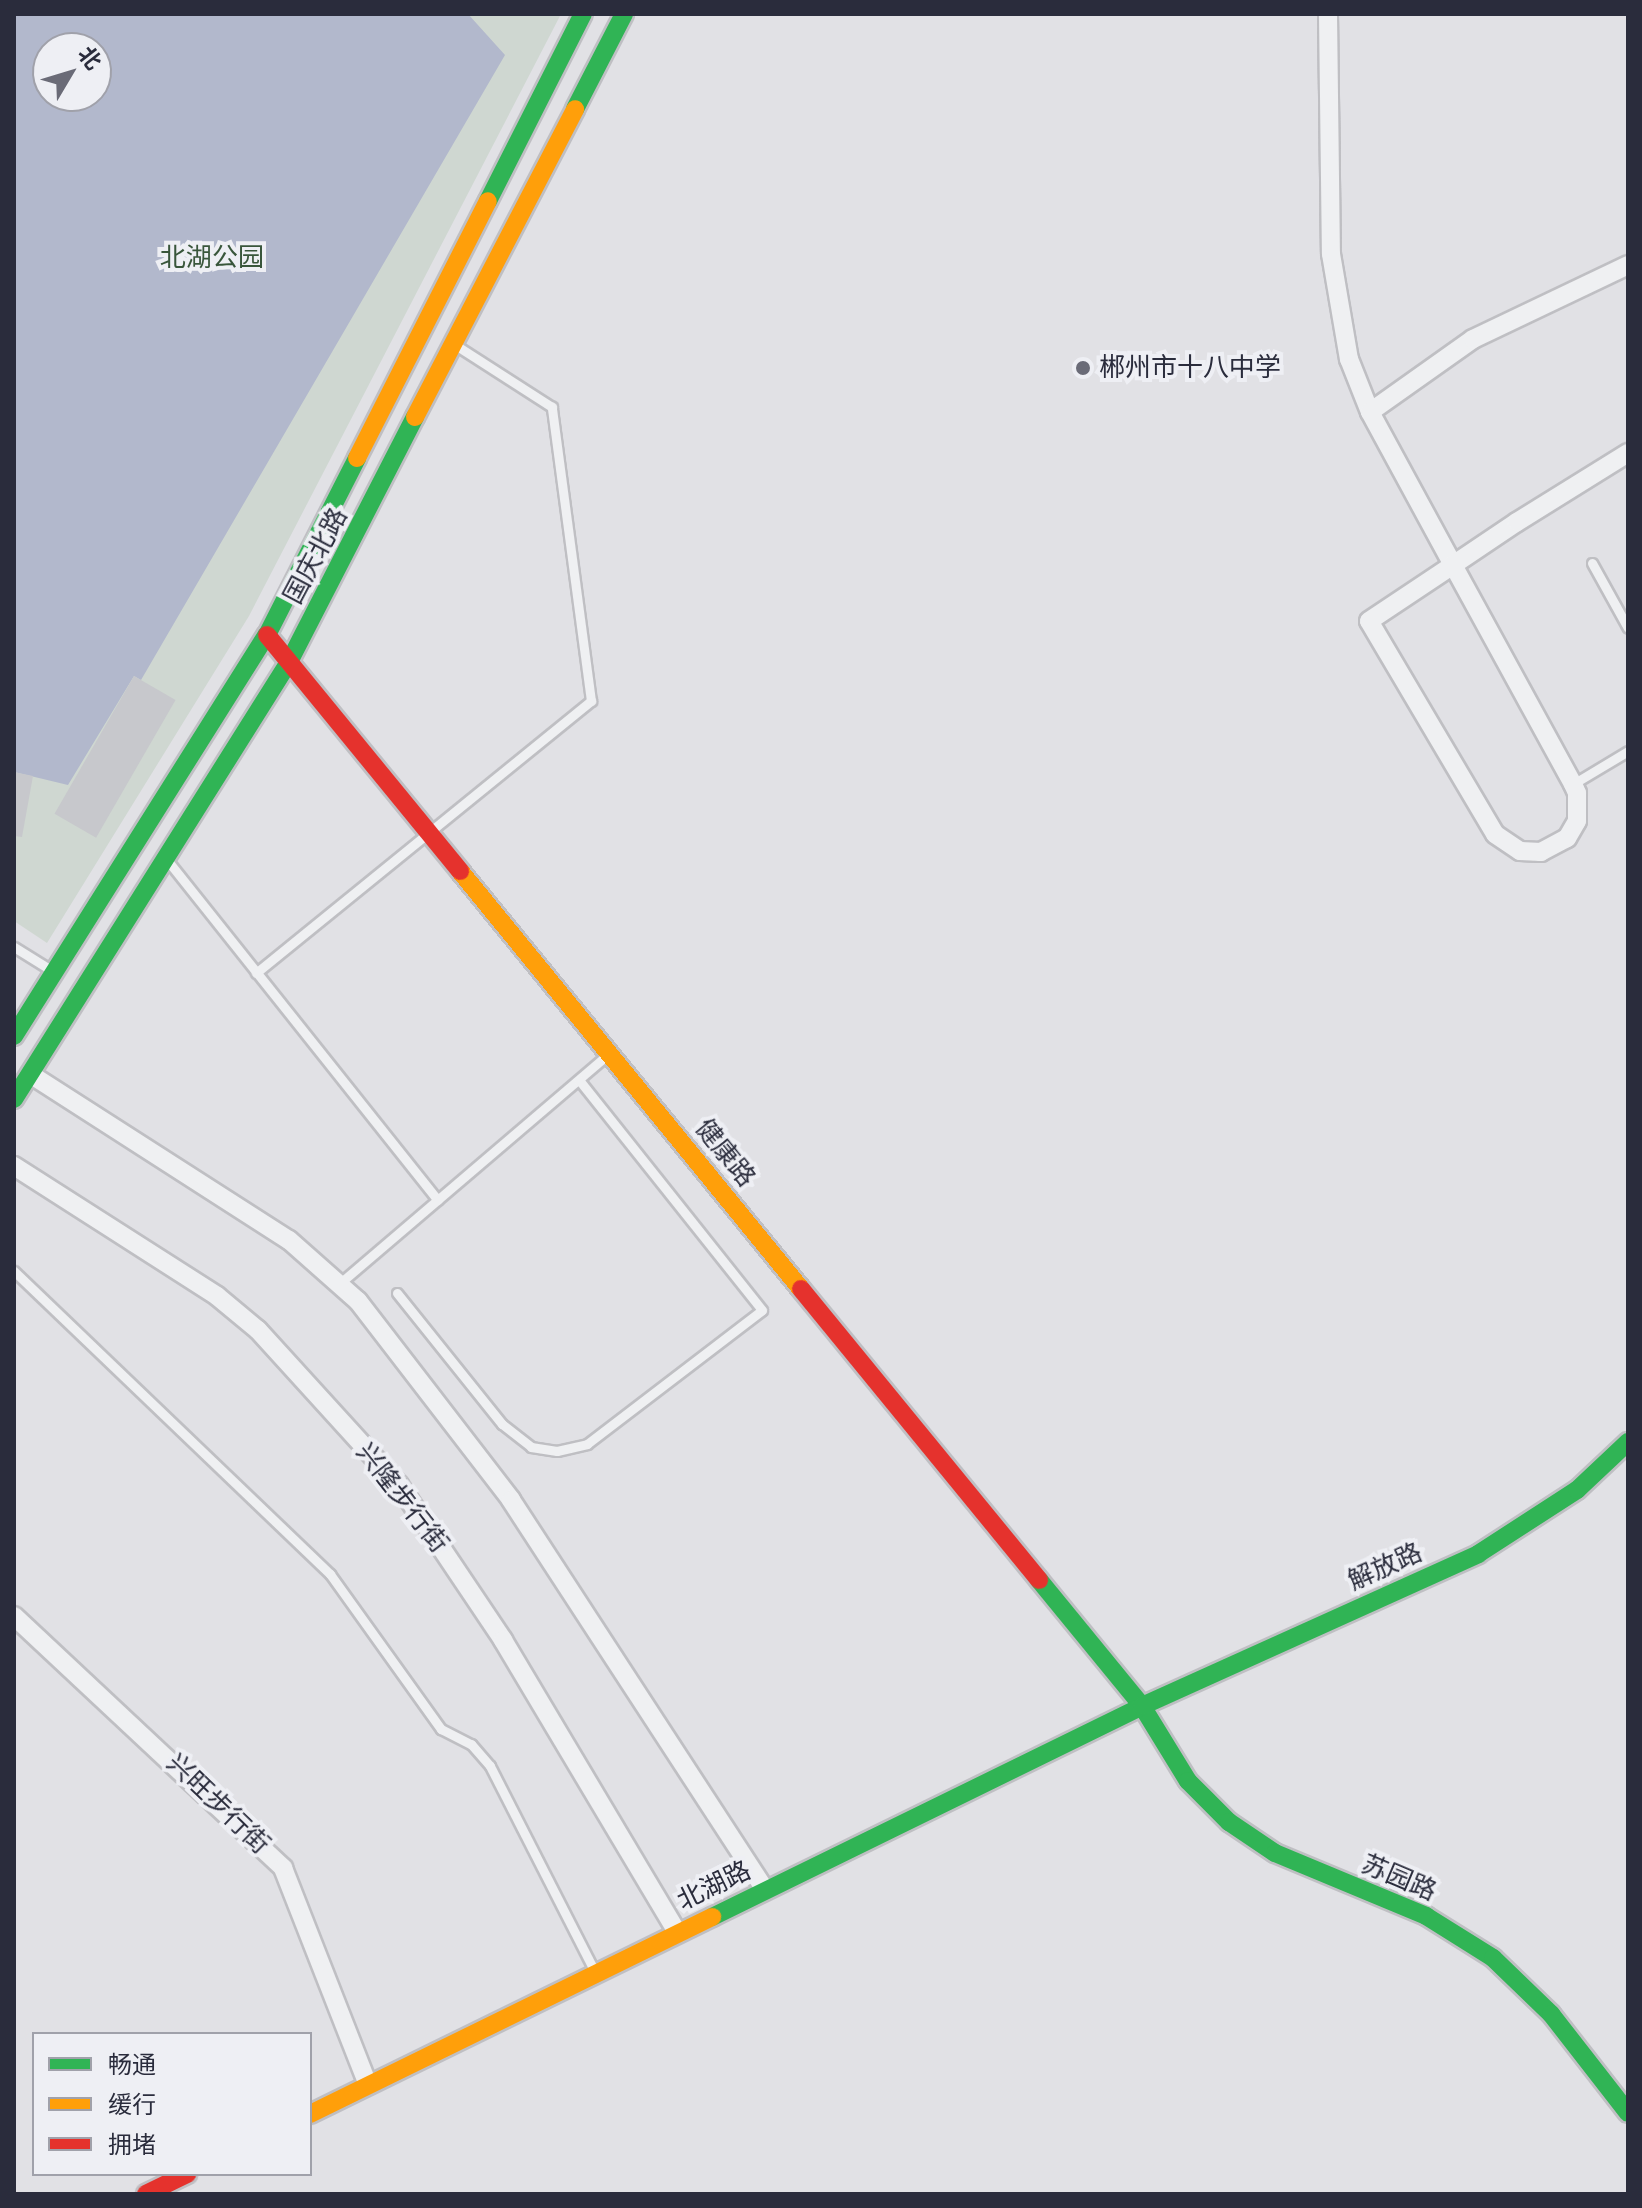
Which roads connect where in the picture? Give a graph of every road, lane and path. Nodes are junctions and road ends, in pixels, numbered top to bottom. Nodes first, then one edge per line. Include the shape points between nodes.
1 (583, 14) edge
2 (624, 14) edge
3 (1333, 16) edge
4 (1628, 265) edge
5 (457, 346) junction
6 (1370, 412) junction
7 (1628, 453) edge
8 (1592, 563) dead end
9 (1453, 565) junction
10 (1628, 628) edge
11 (267, 635) junction
12 (289, 662) junction
13 (1628, 751) edge
14 (1573, 784) junction
15 (427, 831) junction
16 (166, 859) junction
17 (14, 947) edge
18 (54, 972) junction
19 (256, 973) junction
20 (14, 1036) edge
21 (609, 1053) junction
22 (30, 1074) junction
23 (579, 1080) junction
24 (14, 1099) edge
25 (14, 1166) edge
26 (438, 1200) junction
27 (14, 1271) edge
28 (339, 1284) junction
29 (397, 1293) dead end
30 (1628, 1442) edge
31 (14, 1616) edge
32 (1142, 1706) junction
33 (765, 1890) junction
34 (678, 1933) junction
35 (596, 1974) junction
36 (368, 2085) junction
37 (312, 2113) edge
38 (1628, 2113) edge
39 (183, 2176) edge
40 (146, 2194) edge

1 - 11 street, 国庆北路
2 - 5 street, 国庆北路
3 - 6 street via 1332,279 1345,345
4 - 6 street via 1473,339
5 - 12 street, 国庆北路
5 - 15 lane via 552,407 591,701
6 - 9 street
7 - 9 street
8 - 10 lane
9 - 14 street
9 - 14 street via 1369,621 1502,841 1530,853 1560,844 1577,821
11 - 12 street, 健康路
11 - 18 street, 国庆北路
12 - 15 street, 健康路
12 - 16 street, 国庆北路
13 - 14 lane
15 - 19 lane
15 - 21 street, 健康路
16 - 19 lane
16 - 22 street, 国庆北路
17 - 18 lane
18 - 20 street, 国庆北路
19 - 26 lane
21 - 23 lane
21 - 32 street, 健康路
22 - 24 street, 国庆北路
22 - 28 street via 289,1240
23 - 26 lane
23 - 29 lane via 762,1310 587,1444 557,1451 531,1447 502,1424
25 - 34 street, 兴隆步行街 via 217,1296 258,1330 399,1485 503,1640
26 - 28 lane
27 - 35 lane via 330,1574 431,1717 471,1744 490,1766
28 - 33 street via 511,1500
30 - 32 street, 解放路 via 1577,1490 1478,1554
31 - 36 street, 兴旺步行街 via 283,1868
32 - 33 street, 北湖路
32 - 38 street, 苏园路 via 1179,1770 1229,1822 1275,1853 1426,1916 1482,1950 1551,2014
33 - 34 street, 北湖路
34 - 35 street, 北湖路
35 - 36 street, 北湖路
36 - 37 street, 北湖路
39 - 40 street

